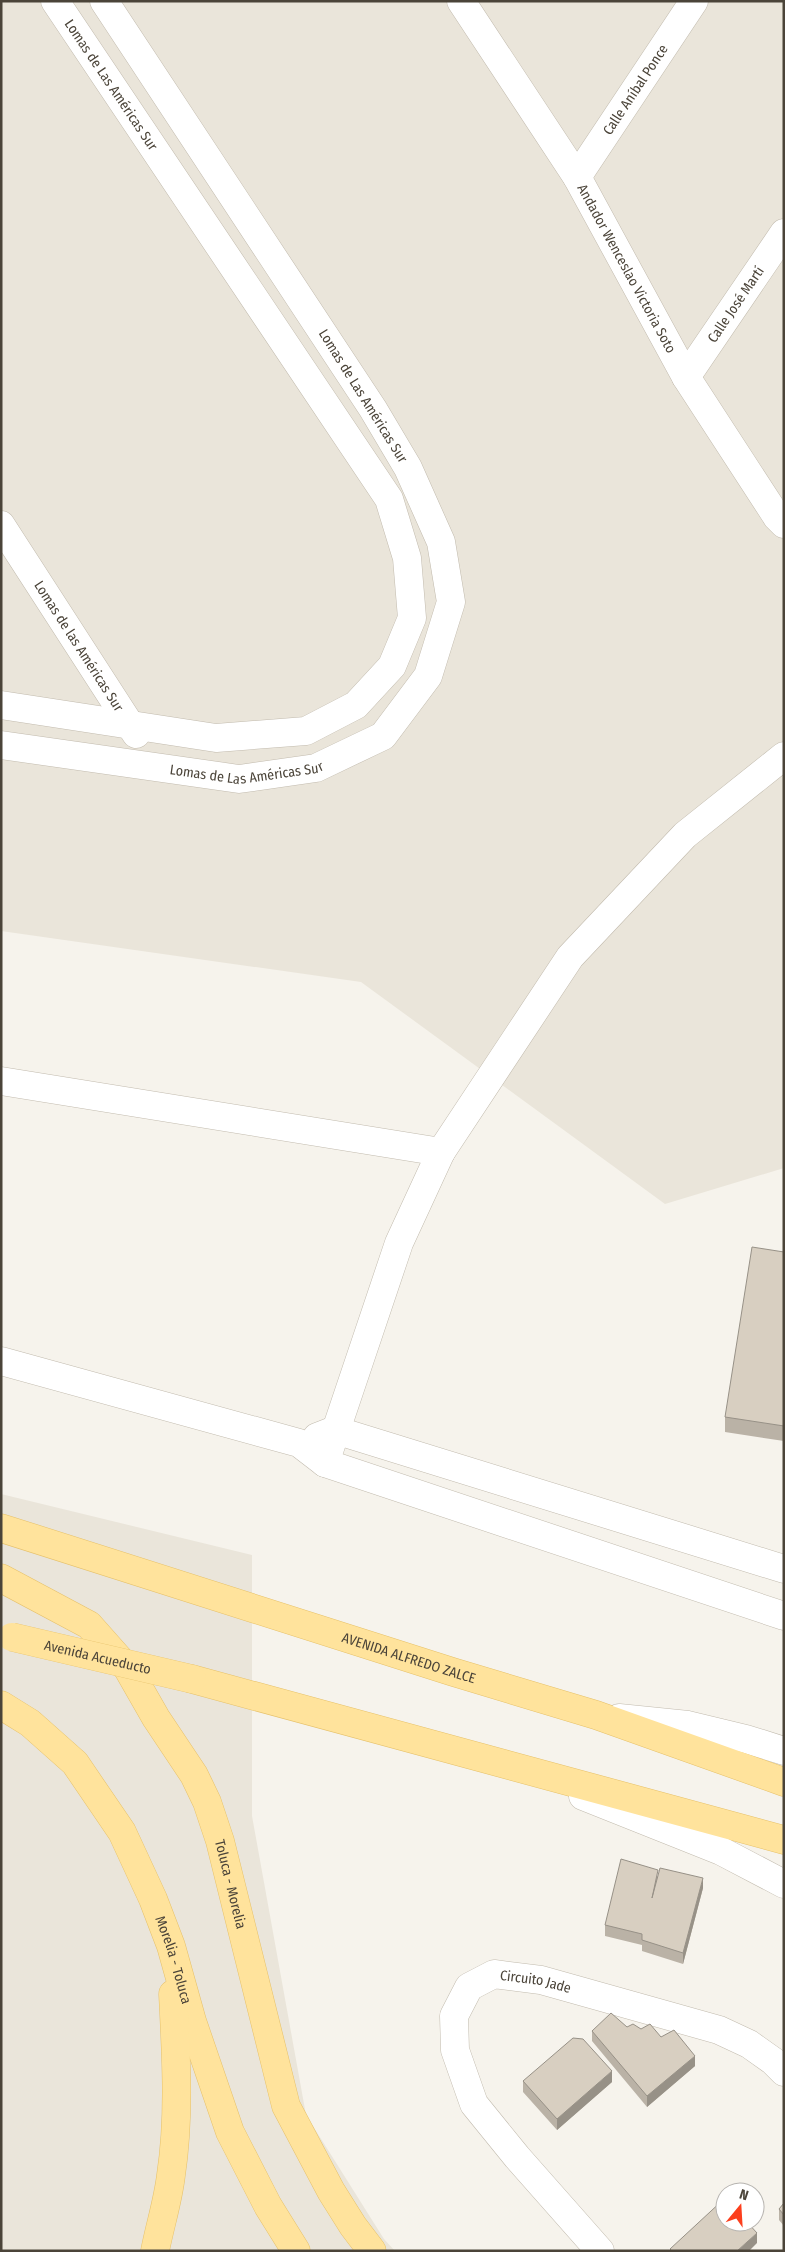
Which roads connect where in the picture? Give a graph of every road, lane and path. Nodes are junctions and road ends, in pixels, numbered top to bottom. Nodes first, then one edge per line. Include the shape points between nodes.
1 (56, 1) edge
2 (104, 1) edge
3 (694, 1) edge
4 (469, 5) edge
5 (577, 177) junction
6 (227, 189) junction
7 (195, 212) junction
8 (784, 233) edge
9 (686, 377) junction
10 (784, 524) edge
11 (1, 525) edge
12 (1, 705) edge
13 (131, 725) junction
14 (1, 745) edge
15 (784, 756) edge
16 (157, 767) junction
17 (1, 1082) edge
18 (442, 1152) junction
19 (1, 1361) edge
20 (335, 1430) junction
21 (299, 1444) junction
22 (325, 1463) junction
23 (1, 1528) edge
24 (784, 1569) edge
25 (1, 1578) edge
26 (784, 1616) edge
27 (7, 1636) edge
28 (1, 1705) edge
29 (596, 1715) junction
30 (462, 1751) junction
31 (784, 1751) edge
32 (784, 1782) edge
33 (784, 1840) edge
34 (784, 1884) edge
35 (171, 1946) junction
36 (784, 2072) edge
37 (156, 2251) edge
38 (296, 2251) edge
39 (372, 2251) edge
40 (600, 2251) edge

1 - 7 street, Lomas de Las Américas Sur
2 - 6 street, Lomas de Las Américas Sur
3 - 5 street, Calle Aníbal Ponce
4 - 5 street, Andador Wenceslao Victoria Soto
5 - 9 street, Andador Wenceslao Victoria Soto
6 - 7 street
6 - 16 street, Lomas de Las Américas Sur via 373,409 408,468 441,542 451,602 428,676 383,736 316,768 239,779
7 - 13 street, Lomas de Las Américas Sur via 389,499 408,558 412,618 392,666 356,705 306,732 216,738
8 - 9 street, Calle José Martí
9 - 10 street, Andador Wenceslao Victoria Soto
11 - 13 street, Lomas de las Américas Sur
12 - 13 street, Lomas de Las Américas Sur
13 - 16 street, Lomas de las Américas Sur
14 - 16 street, Lomas de Las Américas Sur
15 - 18 street via 685,835 570,957
17 - 18 street
18 - 20 street via 399,1243
19 - 21 street
20 - 21 street
20 - 22 street
20 - 24 street
21 - 22 street
22 - 26 street
23 - 29 main road, AVENIDA ALFREDO ZALCE
25 - 39 main road, Toluca - Morelia via 89,1625 128,1670 194,1775 220,1841 286,2106 331,2192
27 - 30 main road, Avenida Acueducto, bridge via 192,1680
28 - 35 main road, Morelia - Toluca via 30,1723 75,1763 122,1832
29 - 31 street via 688,1726
29 - 32 main road, AVENIDA ALFREDO ZALCE
30 - 33 main road
30 - 34 street via 656,1823 721,1851
35 - 37 main road via 176,2127 171,2176
35 - 38 main road, Morelia - Toluca via 192,2021 230,2132 268,2206
36 - 40 street, Circuito Jade via 749,2044 719,2030 541,1980 494,1974 469,1987 454,2016 455,2050 474,2104

